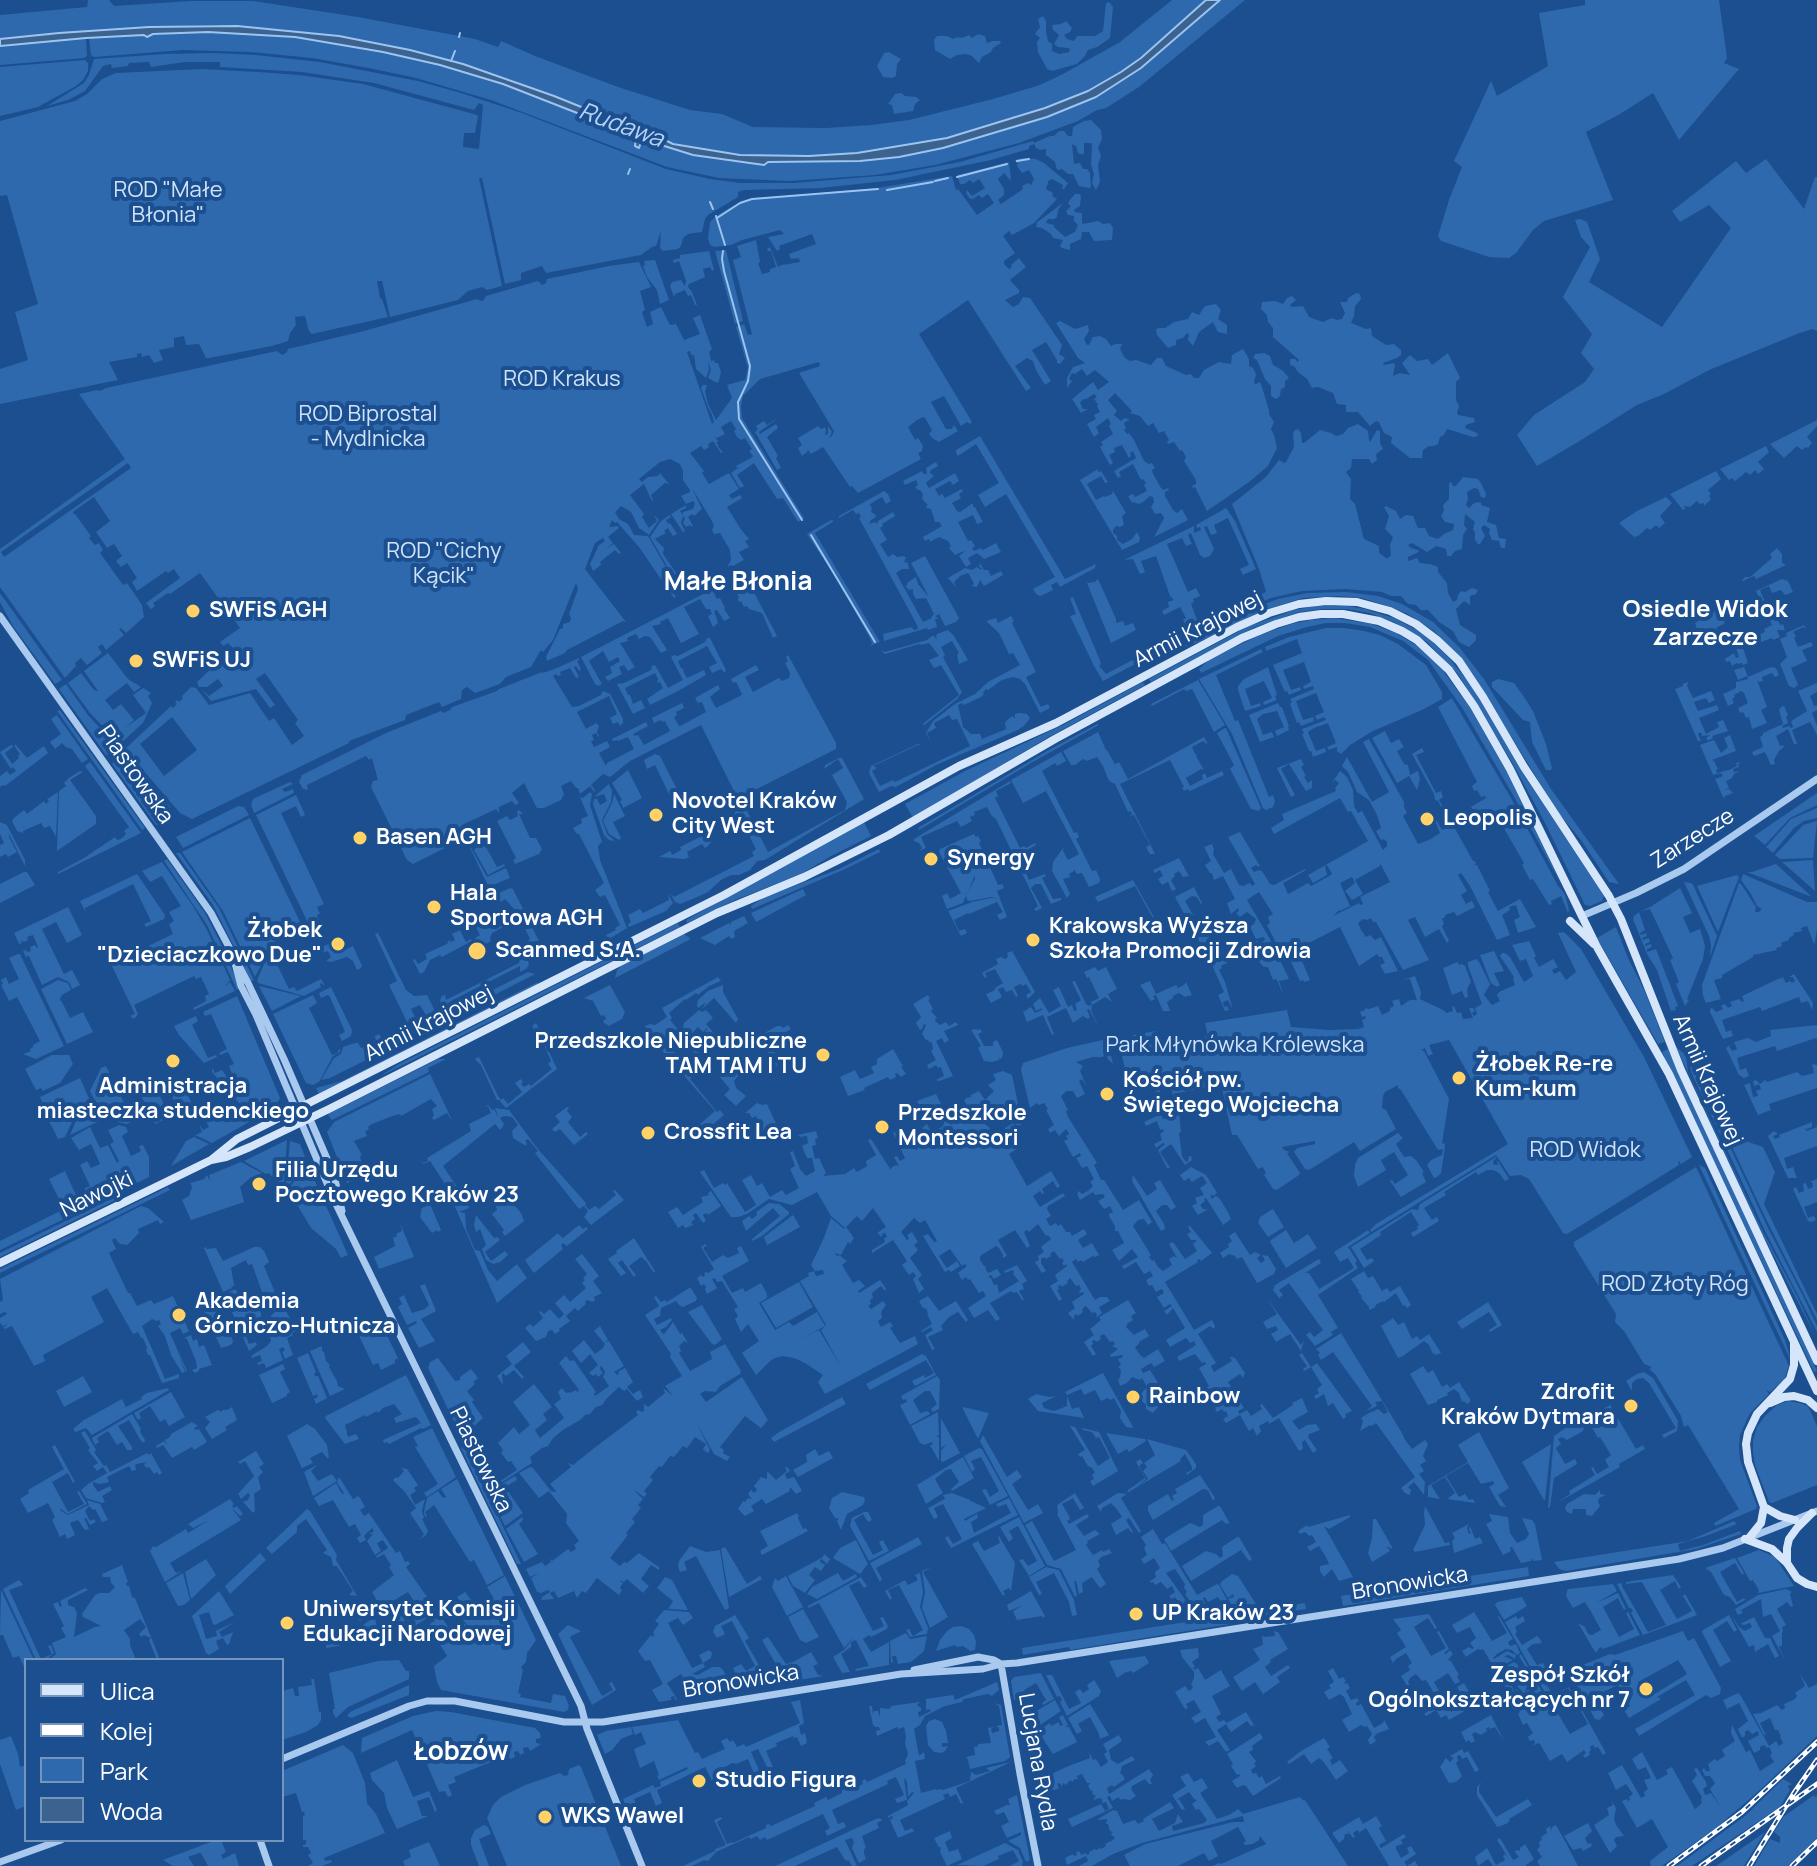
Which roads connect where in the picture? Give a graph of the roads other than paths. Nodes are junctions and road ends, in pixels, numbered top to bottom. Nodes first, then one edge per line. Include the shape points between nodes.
1 (0, 616) edge
2 (1817, 779) edge
3 (1613, 903) junction
4 (1582, 916) junction
5 (1570, 921) dead end
6 (1597, 947) junction
7 (301, 1108) junction
8 (306, 1120) junction
9 (211, 1160) junction
10 (0, 1263) edge
11 (1803, 1331) junction
12 (1794, 1341) junction
13 (1817, 1344) edge
14 (1817, 1361) edge
15 (1817, 1391) edge
16 (1765, 1405) junction
17 (1817, 1408) edge
18 (1764, 1507) junction
19 (1814, 1512) edge
20 (1795, 1520) junction
21 (1747, 1539) junction
22 (1787, 1563) junction
23 (1817, 1587) edge
24 (1001, 1664) junction
25 (586, 1723) junction
26 (284, 1758) edge
27 (55, 1842) edge
28 (261, 1842) edge
29 (0, 1862) edge
30 (269, 1866) edge
31 (642, 1866) edge
32 (1038, 1866) edge

1 - 7 street, Piastowska via 205,904
2 - 3 street, Zarzecze via 1684,869
3 - 4 street, Zarzecze
3 - 7 main road, Armii Krajowej via 1448,650 1416,624 1381,608 1345,601 1306,603 1250,621 1056,723 959,766 716,900
3 - 11 main road, Armii Krajowej via 1681,1070
4 - 6 main road, Armii Krajowej
4 - 8 main road, Armii Krajowej via 1504,756 1445,666 1413,638 1379,621 1343,614 1307,616 1242,638 889,835 717,913
5 - 6 main road
6 - 12 main road, Armii Krajowej via 1669,1074
7 - 8 street, Piastowska
7 - 9 main road, Nawojki via 237,1139
8 - 9 main road, Nawojki
8 - 25 street, Piastowska via 334,1175 358,1250
9 - 10 main road, Nawojki
11 - 13 main road
11 - 14 main road, Armii Krajowej
12 - 15 main road, Armii Krajowej
12 - 16 main road via 1792,1376
16 - 17 main road via 1794,1396
16 - 18 main road via 1746,1444
18 - 20 main road
18 - 21 main road via 1761,1523
19 - 20 street, Bronowicka
19 - 22 main road via 1789,1539
20 - 21 street, Bronowicka
21 - 22 main road via 1772,1549
21 - 24 street, Bronowicka via 1657,1563
22 - 23 main road via 1797,1578
24 - 25 street, Bronowicka via 901,1674
24 - 32 street, Lucjana Rydla
25 - 26 street, Bronowicka via 431,1701
25 - 31 street, Piastowska
27 - 29 street
28 - 30 street

